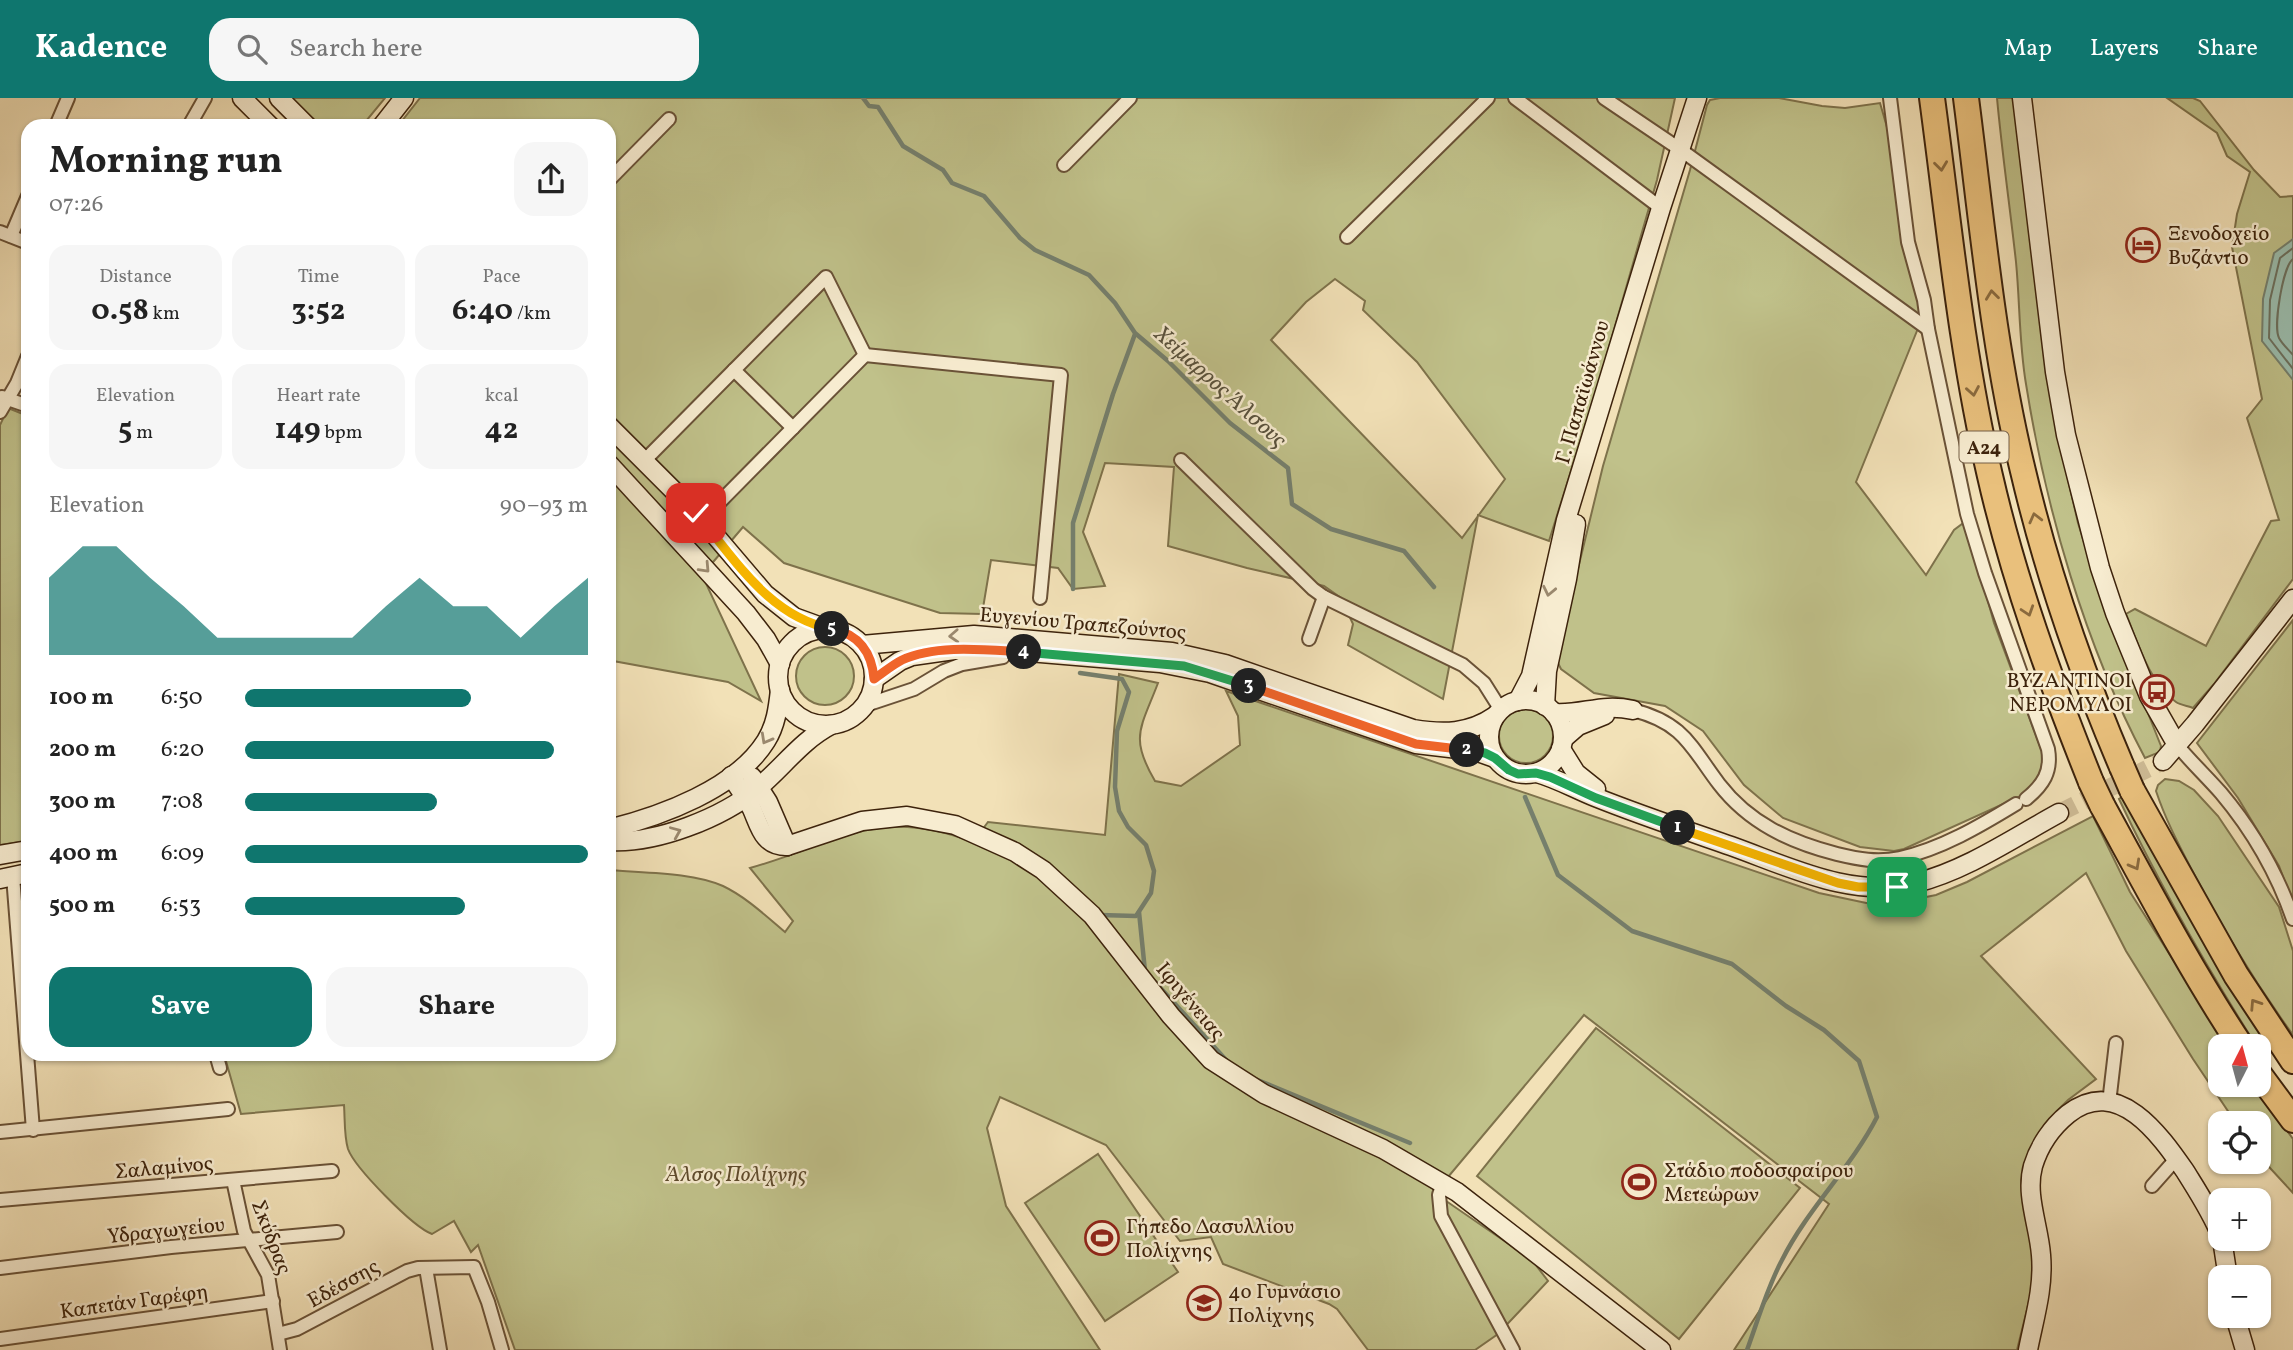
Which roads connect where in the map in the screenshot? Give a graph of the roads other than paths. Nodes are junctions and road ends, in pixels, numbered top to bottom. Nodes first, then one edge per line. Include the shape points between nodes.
1 (68, 98) edge
2 (205, 98) edge
3 (242, 98) edge
4 (279, 98) edge
5 (404, 98) edge
6 (1130, 98) edge
7 (1488, 98) edge
8 (1515, 98) edge
9 (1604, 98) edge
10 (1697, 98) edge
11 (1890, 98) edge
12 (1932, 98) edge
13 (1966, 98) edge
14 (2022, 98) edge
15 (59, 119) edge
16 (193, 119) edge
17 (263, 119) edge
18 (300, 119) edge
19 (388, 119) edge
20 (670, 119) dead end
21 (1681, 150) junction
22 (1064, 166) dead end
23 (616, 173) edge
24 (21, 207) edge
25 (1661, 208) junction
26 (6, 234) edge
27 (1348, 237) dead end
28 (1928, 329) junction
29 (865, 355) junction
30 (734, 370) junction
31 (21, 373) edge
32 (4, 398) edge
33 (21, 404) edge
34 (0, 412) edge
35 (793, 428) junction
36 (616, 433) edge
37 (1181, 460) dead end
38 (644, 461) junction
39 (616, 472) edge
40 (1580, 478) junction
41 (702, 520) junction
42 (1324, 597) junction
43 (1040, 598) dead end
44 (2293, 599) edge
45 (827, 629) junction
46 (1309, 639) dead end
47 (862, 645) junction
48 (1036, 653) junction
49 (780, 664) junction
50 (874, 679) junction
51 (780, 689) junction
52 (1518, 701) junction
53 (866, 705) junction
54 (1550, 709) junction
55 (1633, 710) junction
56 (1498, 713) junction
57 (831, 725) junction
58 (1562, 744) junction
59 (2178, 745) junction
60 (1495, 758) junction
61 (2163, 761) tunnel mouth
62 (738, 771) junction
63 (1536, 773) junction
64 (752, 793) junction
65 (1615, 804) junction
66 (2059, 813) tunnel mouth
67 (616, 828) edge
68 (616, 841) edge
69 (21, 851) edge
70 (0, 855) edge
71 (14, 876) edge
72 (21, 909) edge
73 (2293, 919) edge
74 (2233, 1034) edge
75 (2116, 1043) dead end
76 (29, 1061) edge
77 (218, 1061) edge
78 (2293, 1061) edge
79 (220, 1068) dead end
80 (2272, 1092) edge
81 (2109, 1104) junction
82 (228, 1109) dead end
83 (2293, 1121) edge
84 (33, 1130) junction
85 (0, 1132) edge
86 (2176, 1159) junction
87 (332, 1171) dead end
88 (233, 1180) junction
89 (1443, 1184) junction
90 (2152, 1186) dead end
91 (0, 1200) edge
92 (2208, 1209) edge
93 (337, 1232) dead end
94 (248, 1241) junction
95 (0, 1268) edge
96 (426, 1268) junction
97 (274, 1301) junction
98 (2239, 1328) edge
99 (278, 1334) junction
100 (0, 1339) edge
101 (280, 1350) edge
102 (440, 1350) edge
103 (502, 1350) edge
104 (1513, 1350) edge
105 (1661, 1350) edge
106 (2028, 1350) edge
107 (2245, 1350) edge

1 - 15 street
2 - 16 street
3 - 17 street
4 - 18 street
5 - 19 street
6 - 22 street
7 - 27 street
8 - 25 street
9 - 21 street
10 - 21 street, Γ. Παπαϊωάννου
11 - 28 street via 1908,243
12 -> 74 highway, Α24, bridge via 1961,318 1989,475 2034,631 2102,806
78 -> 13 highway, Α24, bridge via 2229,964 2132,790 2066,622 2041,545 2006,391
14 - 59 street via 2066,435 2115,613 2149,696
20 - 23 street
21 - 25 street, Γ. Παπαϊωάννου
21 - 28 street
24 - 26 street
25 - 40 street, Γ. Παπαϊωάννου
28 - 55 street via 1967,514 2048,749 2050,767 2042,784 1953,839 1880,861 1857,859 1791,840 1756,821 1677,731
29 - 30 street via 826,277
29 - 35 street
29 - 43 street via 1061,375
30 - 35 street
30 - 38 street
31 - 32 street
32 - 33 street
32 - 34 street
35 - 41 street
36 - 38 street
37 - 42 street
38 - 41 street
39 -> 49 street via 746,613
40 -> 52 street, Γ. Παπαϊωάννου via 1566,520 1531,676
40 - 54 street via 1567,579 1546,678
41 - 45 street via 779,607
42 - 46 street
42 - 56 street via 1463,665 1484,683
44 - 59 street
45 - 47 street via 841,631
45 - 49 street via 797,638
47 - 50 street
56 -> 47 street, Ευγενίου Τραπεζούντος via 1462,732 1413,729 1210,659 1145,648 974,635
48 - 50 street, Ευγενίου Τραπεζούντος via 928,653 900,661
48 - 53 street via 962,664 912,690
48 - 60 street, Ευγενίου Τραπεζούντος via 1196,669 1416,744
49 - 51 street
50 - 53 street
51 - 57 street via 785,702 804,720
51 -> 62 street via 771,732 757,754
52 - 54 street
52 - 56 street, Ευγενίου Τραπεζούντος
53 - 57 street via 844,722
54 - 55 street via 1575,713 1610,706
54 - 58 street, Ευγενίου Τραπεζούντος via 1561,725
55 - 58 street via 1588,722
56 - 60 street via 1488,737
57 - 64 street via 807,740
58 - 63 street via 1552,764
58 - 65 street, Ευγενίου Τραπεζούντος via 1576,773
59 - 61 street
59 - 73 street via 2254,838
60 - 63 street, Ευγενίου Τραπεζούντος via 1509,770
62 - 64 street, Ιφιγένειας
62 - 67 street via 680,806
63 - 65 street, Ευγενίου Τραπεζούντος
68 -> 64 street via 666,836
64 - 89 street, Ιφιγένειας via 775,817 787,846 850,824 898,816 945,822 1000,844 1043,870 1092,915 1211,1060 1264,1094 1383,1149
65 - 66 street, Ευγενίου Τραπεζούντος via 1820,878 1881,888 1950,872
69 - 70 street
71 - 72 street
75 - 81 street
76 - 84 street
77 - 79 street
80 - 83 highway
81 - 86 street via 2131,1110 2147,1122
81 - 106 street via 2084,1104 2063,1118 2046,1139 2032,1169 2042,1283
82 - 84 street
84 - 85 street
86 - 90 street
86 - 92 street
87 - 88 street, Σαλαμίνος
88 - 91 street, Σαλαμίνος
88 - 94 street, Σκύδρας
89 - 104 street via 1441,1216
89 - 105 street, Ιφιγένειας
93 - 94 street, Υδραγωγείου
94 - 95 street, Υδραγωγείου
94 - 97 street, Σκύδρας via 267,1272
96 - 99 street, Εδέσσης via 400,1274 297,1329
96 - 102 street
96 - 103 street, Εδέσσης via 474,1267
97 - 99 street, Σκύδρας
97 - 100 street, Καπετάν Γαρέφη
98 - 107 street
99 - 101 street, Σκύδρας

